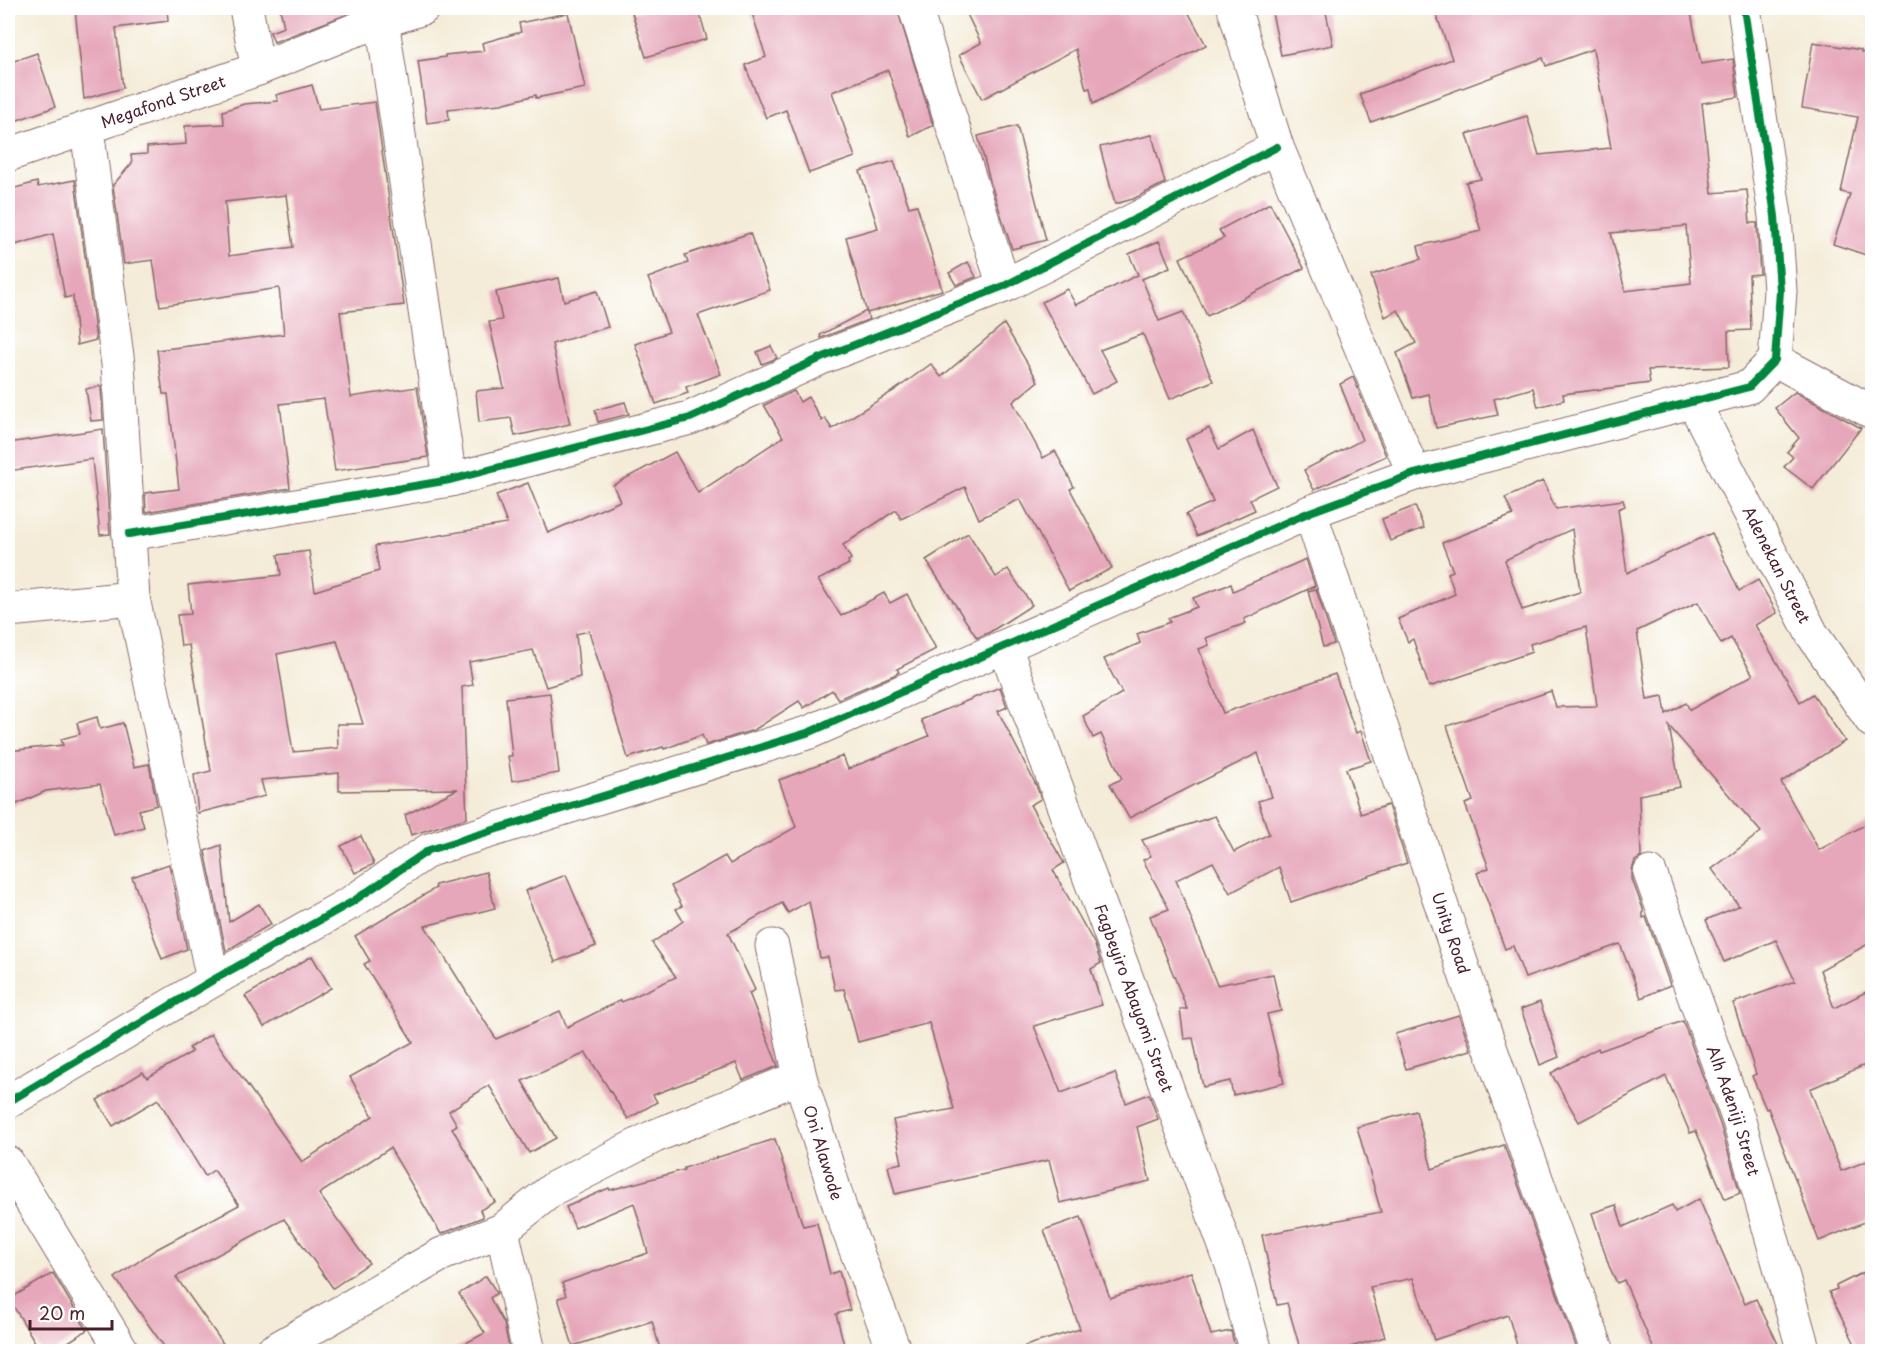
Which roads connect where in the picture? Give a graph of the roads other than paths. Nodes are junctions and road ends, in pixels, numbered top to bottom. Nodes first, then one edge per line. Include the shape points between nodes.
1 (246, 8) edge
2 (423, 8) edge
3 (915, 8) edge
4 (1234, 8) edge
5 (1744, 8) edge
6 (382, 20) junction
7 (258, 69) junction
8 (87, 129) junction
9 (1277, 147) junction
10 (8, 155) edge
11 (1004, 286) junction
12 (1775, 360) junction
13 (1693, 401) junction
14 (1872, 412) edge
15 (1414, 474) junction
16 (450, 480) junction
17 (1310, 512) junction
18 (129, 534) junction
19 (133, 598) junction
20 (8, 610) edge
21 (1005, 647) junction
22 (1872, 722) edge
23 (1650, 873) dead end
24 (772, 946) dead end
25 (213, 980) junction
26 (800, 1077) junction
27 (8, 1102) edge
28 (8, 1163) edge
29 (502, 1230) junction
30 (123, 1352) edge
31 (271, 1352) edge
32 (529, 1352) edge
33 (895, 1352) edge
34 (1256, 1352) edge
35 (1598, 1352) edge
36 (1804, 1352) edge

1 - 7 street
2 - 6 street, Megafond Street
3 - 11 street
4 - 9 street
5 - 12 street via 1775,216 1780,291
6 - 7 street, Megafond Street
6 - 16 street
7 - 8 street, Megafond Street
8 - 10 street, Megafond Street
8 - 18 street via 118,364
9 - 11 street
9 - 15 street
11 - 16 street via 821,358 690,418
12 - 13 street via 1749,387
12 - 14 street
13 - 15 street
13 - 22 street, Adenekan Street via 1812,634
15 - 17 street
16 - 18 street
17 - 21 street
17 - 35 street, Unity Road
18 - 19 street
19 - 20 street
19 - 25 street
21 - 25 street via 810,732 429,850 352,902
21 - 34 street, Fagbeyiro Abayomi Street via 1232,1265
23 - 36 street, Alh Adeniji Street via 1740,1121
24 - 26 street, Oni Alawode
25 - 27 street
26 - 29 street via 655,1136 554,1188
26 - 33 street, Oni Alawode via 841,1211
28 - 30 street
29 - 31 street via 442,1254
29 - 32 street

